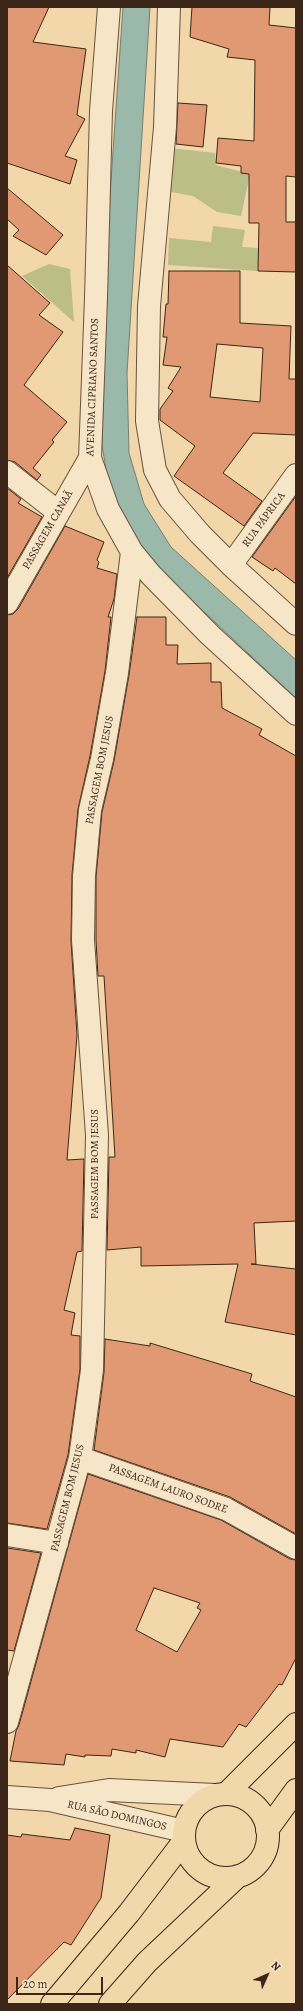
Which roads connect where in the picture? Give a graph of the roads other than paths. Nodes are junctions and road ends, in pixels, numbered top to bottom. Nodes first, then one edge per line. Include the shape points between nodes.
1 (108, 7) edge
2 (169, 7) edge
3 (90, 458) junction
4 (7, 472) edge
5 (296, 475) edge
6 (58, 512) junction
7 (132, 552) junction
8 (231, 565) junction
9 (7, 603) edge
10 (296, 624) edge
11 (296, 714) edge
12 (80, 1458) junction
13 (7, 1535) edge
14 (57, 1543) junction
15 (296, 1548) edge
16 (7, 1722) edge
17 (296, 1724) edge
18 (296, 1790) edge
19 (220, 1794) junction
20 (7, 1797) edge
21 (50, 1800) junction
22 (267, 1830) junction
23 (184, 1836) junction
24 (238, 1876) junction
25 (50, 2003) edge
26 (110, 2004) edge

1 - 3 street, AVENIDA CIPRIANO SANTOS via 101,111
2 - 8 street via 165,127 149,306 147,420 155,470 170,499
3 - 6 street, PASSAGEM CANAÃ
3 - 7 street, AVENIDA CIPRIANO SANTOS via 108,509
4 - 6 street
5 - 8 street, RUA PÁPRICA
6 - 9 street, PASSAGEM CANAÃ
7 - 11 street, AVENIDA CIPRIANO SANTOS via 210,635
7 - 12 street, PASSAGEM BOM JESUS via 117,673 90,810 84,876 83,940 97,1135 92,1370
8 - 10 street
12 - 14 street, PASSAGEM BOM JESUS
12 - 15 street, PASSAGEM LAURO SODRE via 226,1509
13 - 14 street
14 - 16 street, PASSAGEM BOM JESUS
17 - 19 main road
18 - 22 main road
19 - 21 street, RUA SÃO DOMINGOS via 109,1790
19 - 22 main road via 245,1798 253,1804 260,1812
19 - 23 main road via 198,1804 192,1811
20 - 21 street, RUA SÃO DOMINGOS
21 - 23 street, RUA SÃO DOMINGOS
22 - 24 main road via 266,1850 261,1859 247,1872
23 - 24 main road via 188,1852 194,1863 203,1871 226,1878
23 - 25 main road via 129,1912
24 - 26 main road via 147,1962

